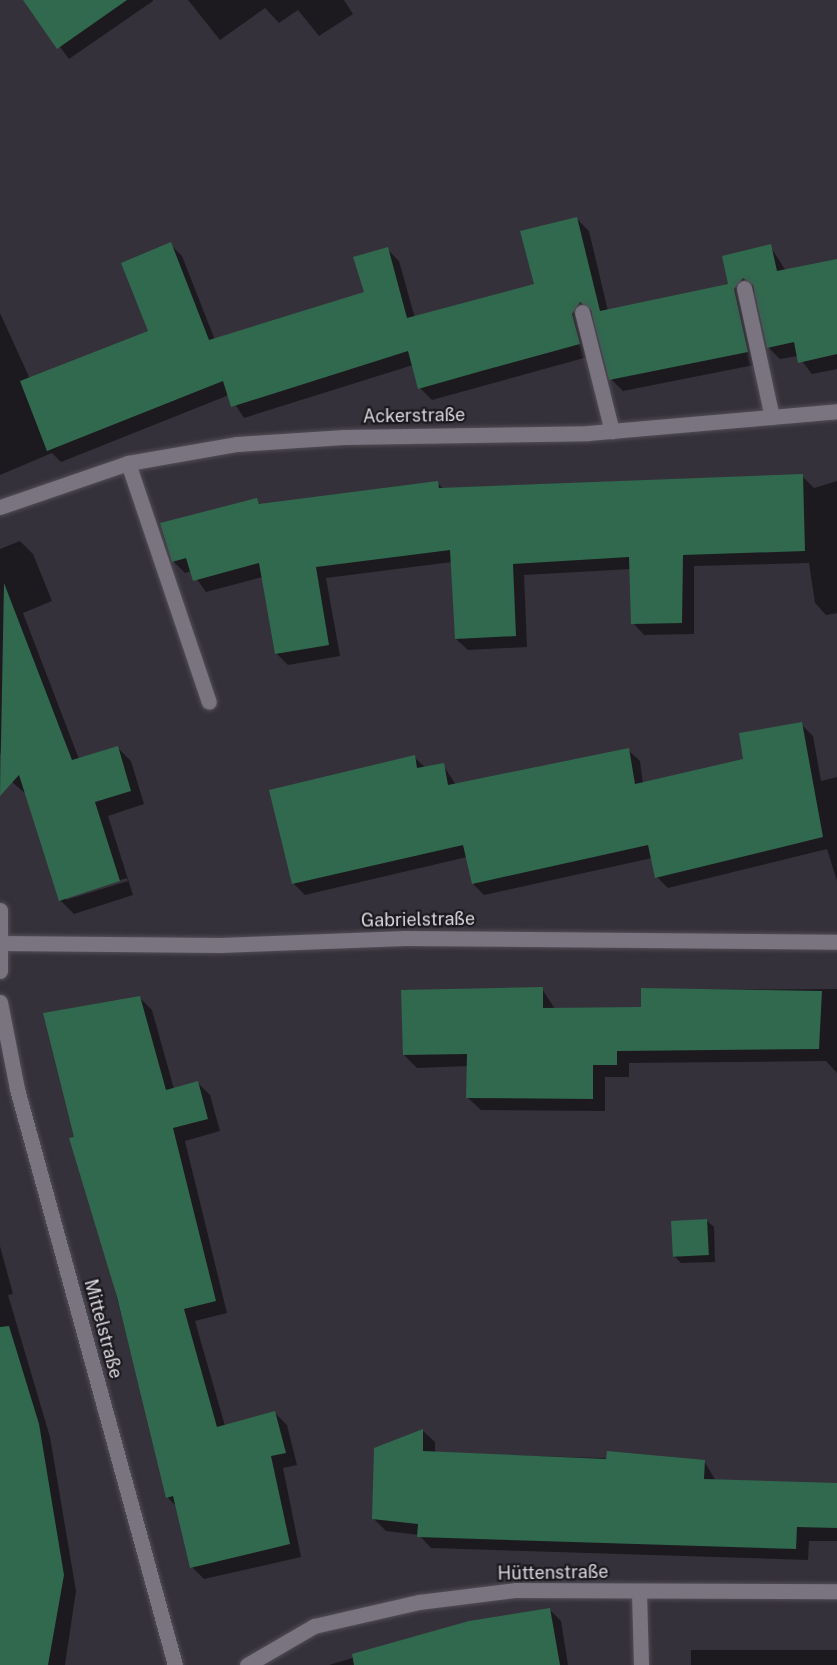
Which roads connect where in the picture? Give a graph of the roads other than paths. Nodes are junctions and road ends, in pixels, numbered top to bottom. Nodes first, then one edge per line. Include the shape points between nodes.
1 (744, 288) dead end
2 (582, 312) dead end
3 (837, 411) edge
4 (772, 417) junction
5 (612, 431) junction
6 (128, 463) junction
7 (0, 507) edge
8 (209, 702) dead end
9 (0, 910) edge
10 (837, 942) edge
11 (2, 943) edge
12 (0, 970) edge
13 (0, 1002) edge
14 (837, 1591) edge
15 (639, 1592) junction
16 (175, 1665) edge
17 (247, 1665) edge
18 (641, 1665) edge

1 - 4 street
2 - 5 street
3 - 4 street, Ackerstraße
4 - 5 street, Ackerstraße
5 - 6 street, Ackerstraße via 344,436 237,444
6 - 7 street, Ackerstraße
6 - 8 street
9 - 11 street
10 - 11 street, Gabrielstraße via 405,938 220,945
11 - 12 street
13 - 16 street, Mittelstraße via 17,1089
14 - 15 street, Hüttenstraße
15 - 17 street, Hüttenstraße via 516,1590 419,1602 314,1626
15 - 18 street

